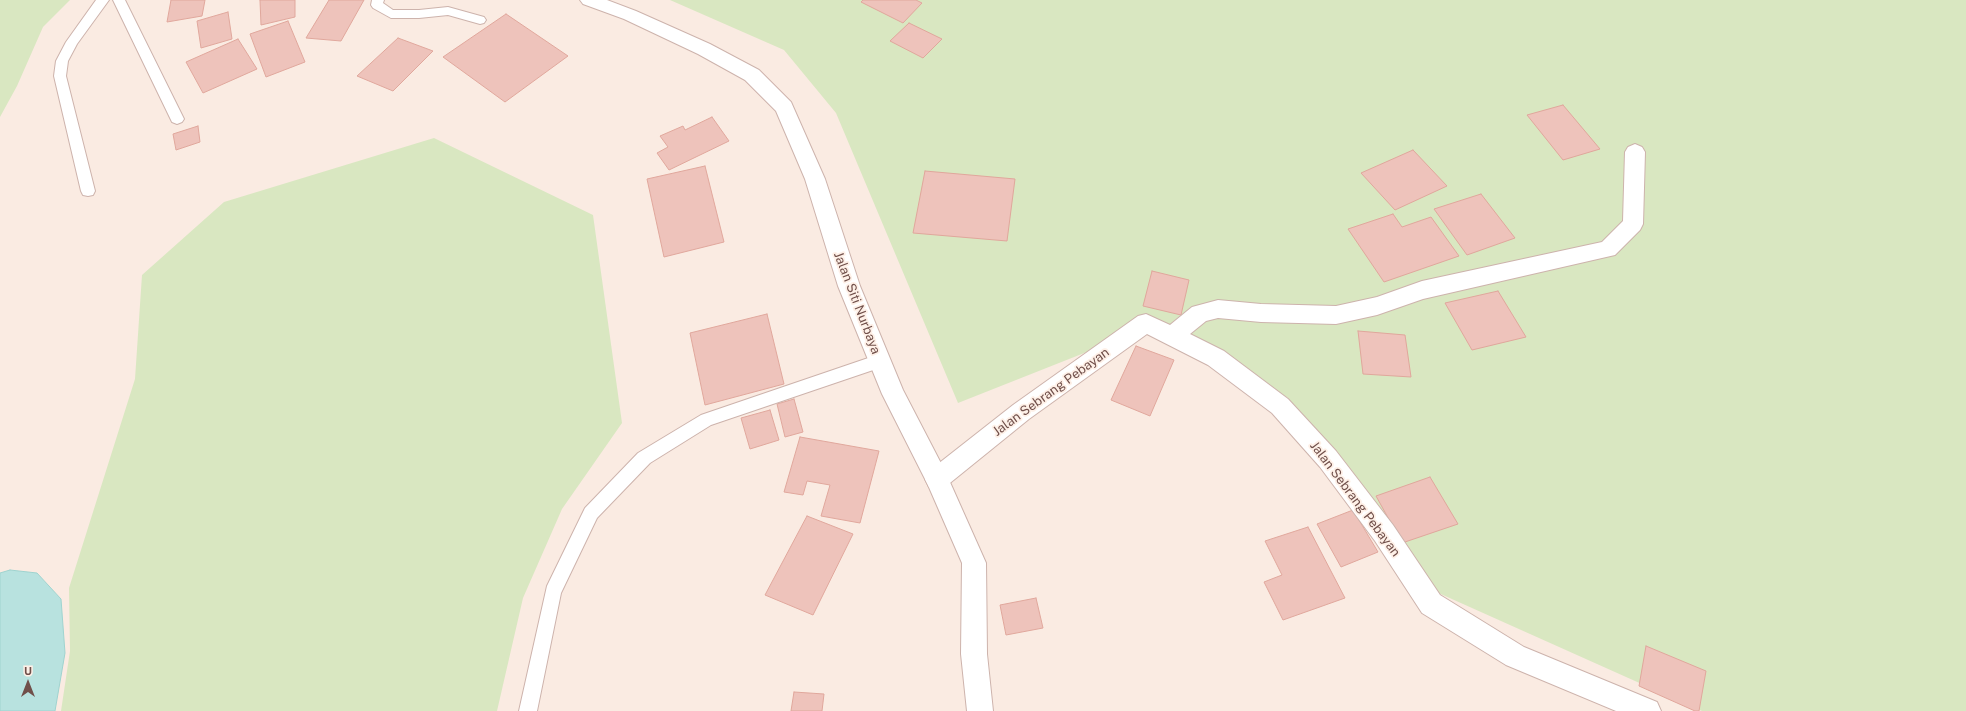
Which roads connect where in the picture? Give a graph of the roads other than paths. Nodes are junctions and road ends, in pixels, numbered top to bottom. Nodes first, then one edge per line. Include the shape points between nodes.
1 (103, 0) edge
2 (119, 0) edge
3 (378, 0) edge
4 (589, 0) edge
5 (480, 20) dead end
6 (177, 118) dead end
7 (1635, 152) dead end
8 (88, 191) dead end
9 (1172, 336) junction
10 (880, 362) junction
11 (937, 479) junction
12 (528, 711) edge
13 (980, 711) edge
14 (1648, 711) edge

1 - 8 lane via 72,42 62,61 60,76
2 - 6 lane
3 - 5 lane via 377,4 392,14 448,11
4 - 10 street, Jalan Siti Nurbaya via 630,15 704,49 752,75 784,108 814,179 849,286
7 - 9 street via 1633,224 1608,249 1422,290 1378,306 1336,315 1261,313 1218,308 1200,313
9 - 11 street, Jalan Sebrang Pebayan via 1146,322 1021,412
9 - 14 street, Jalan Sebrang Pebayan via 1216,358 1280,406 1333,465 1384,533 1431,604 1515,656
10 - 11 street, Jalan Siti Nurbaya via 892,394
10 - 12 lane via 706,420 644,458 591,513 553,592
11 - 13 street, Jalan Siti Nurbaya via 974,563 974,654

